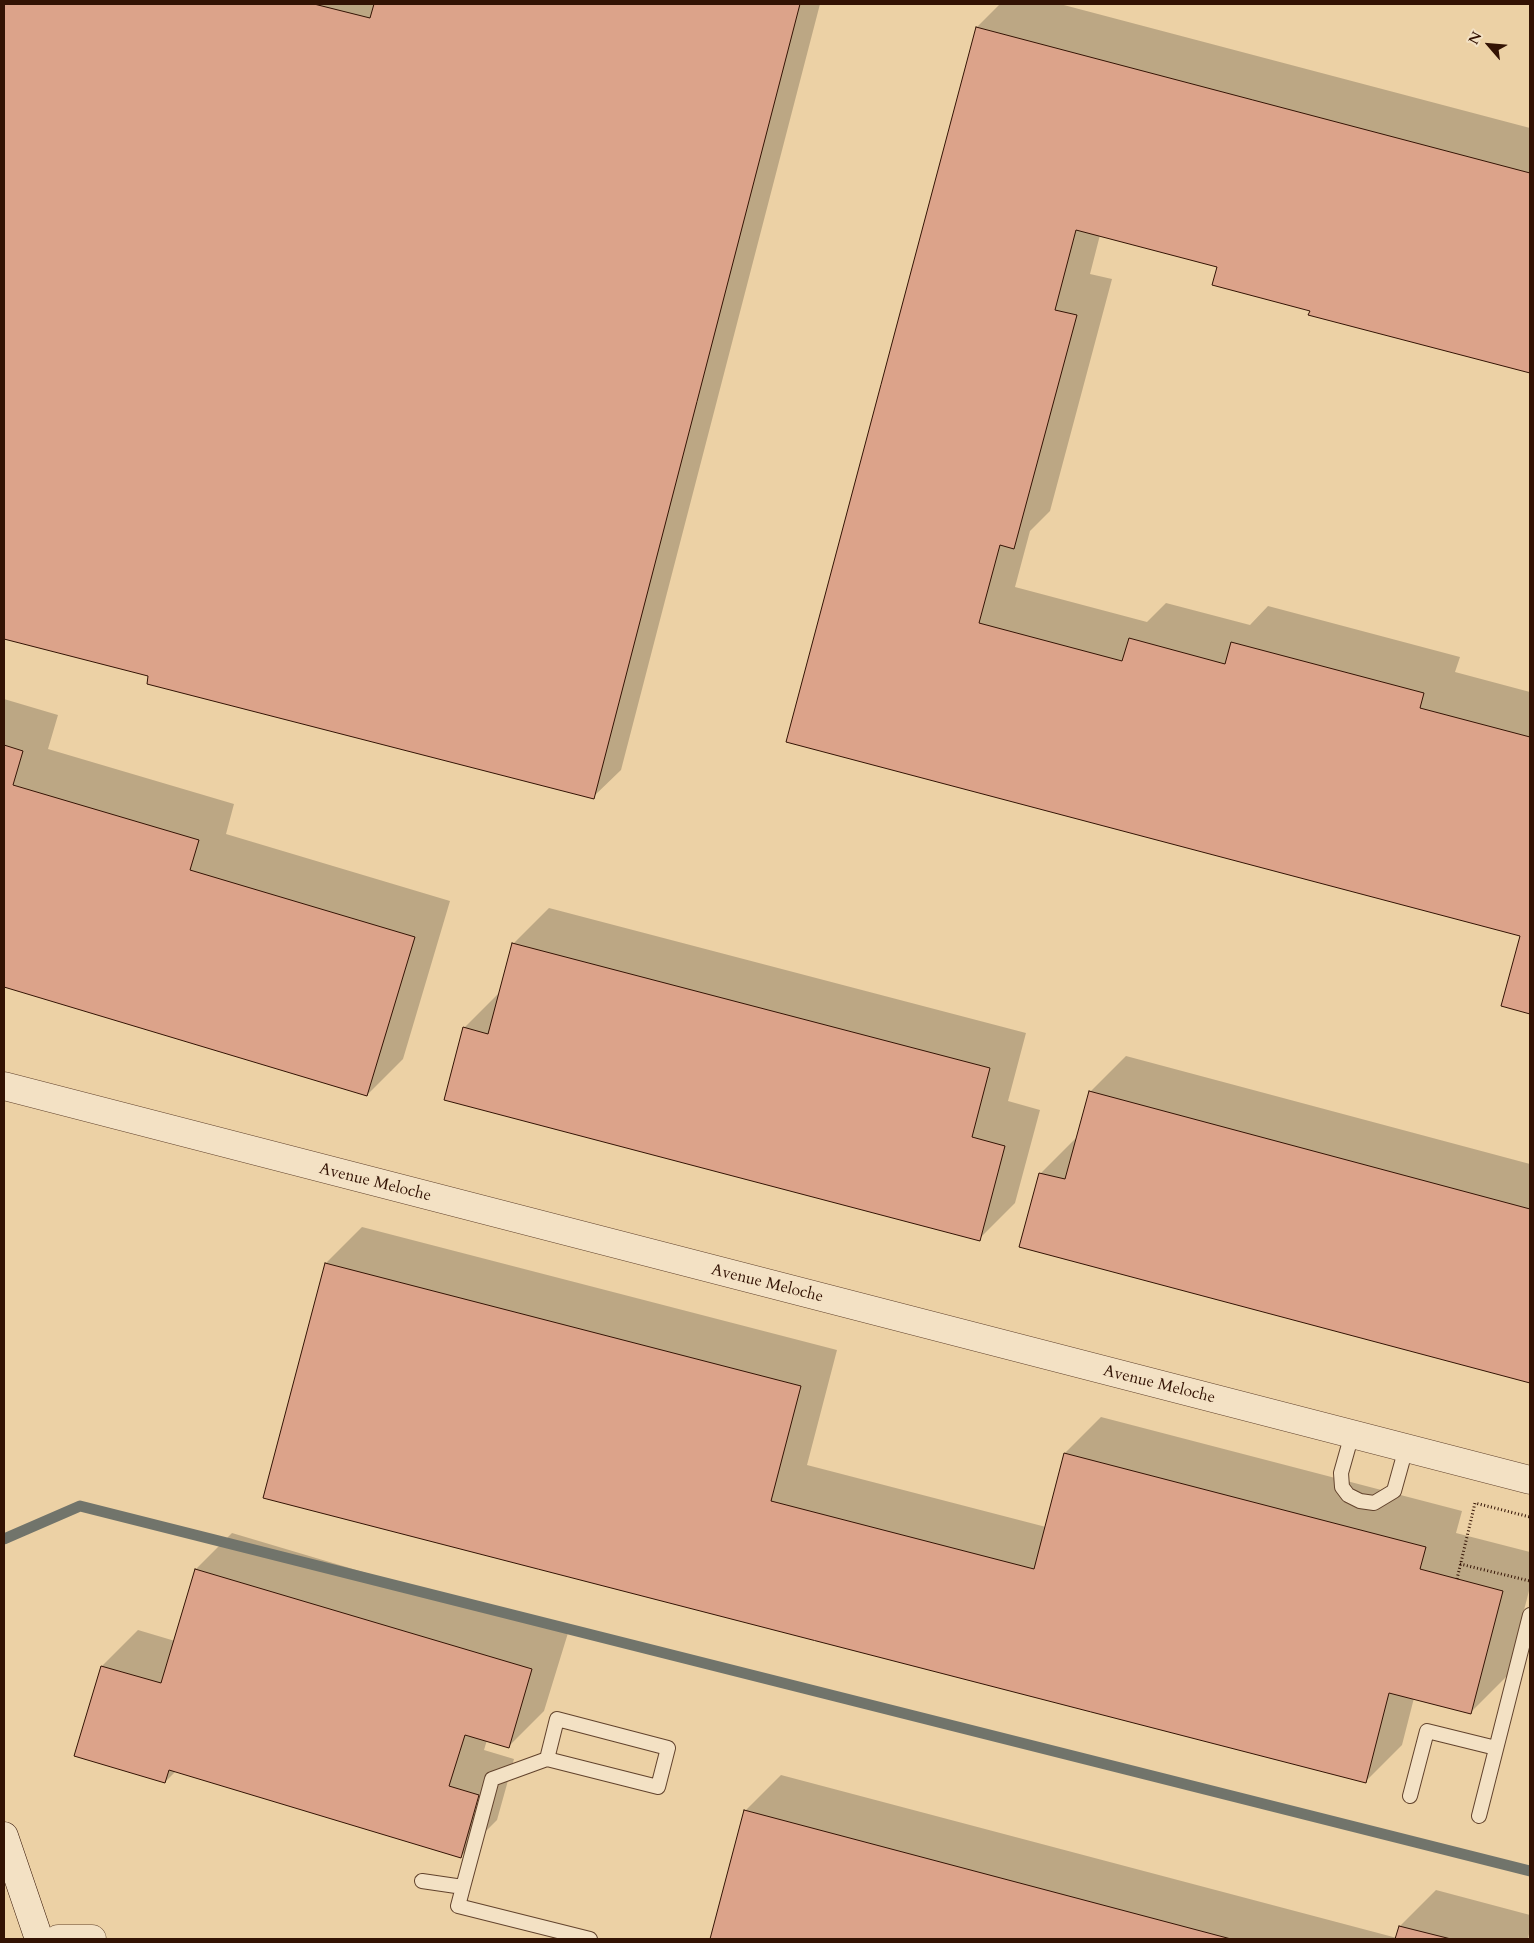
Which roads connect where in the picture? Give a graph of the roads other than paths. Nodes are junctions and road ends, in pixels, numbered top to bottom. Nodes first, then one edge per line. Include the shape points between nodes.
1 (4, 1086) edge
2 (1352, 1434) junction
3 (1406, 1448) junction
4 (1530, 1480) edge
5 (1530, 1615) edge
6 (1496, 1748) junction
7 (547, 1759) junction
8 (1410, 1796) dead end
9 (1479, 1816) dead end
10 (4, 1836) edge
11 (422, 1881) dead end
12 (462, 1886) junction
13 (39, 1939) edge
14 (58, 1939) edge
15 (92, 1939) edge
16 (590, 1939) edge

1 - 2 street, Avenue Meloche
2 - 3 street, Avenue Meloche
2 - 3 lane via 1341,1473 1342,1487 1348,1495 1360,1501 1374,1503 1394,1491
3 - 4 street, Avenue Meloche
5 - 6 lane
6 - 8 lane via 1427,1731
6 - 9 lane
7 - 7 lane via 658,1787 668,1748 557,1719
7 - 12 lane via 492,1779
10 - 13 street
11 - 12 lane
12 - 16 lane via 458,1906
14 - 15 street

